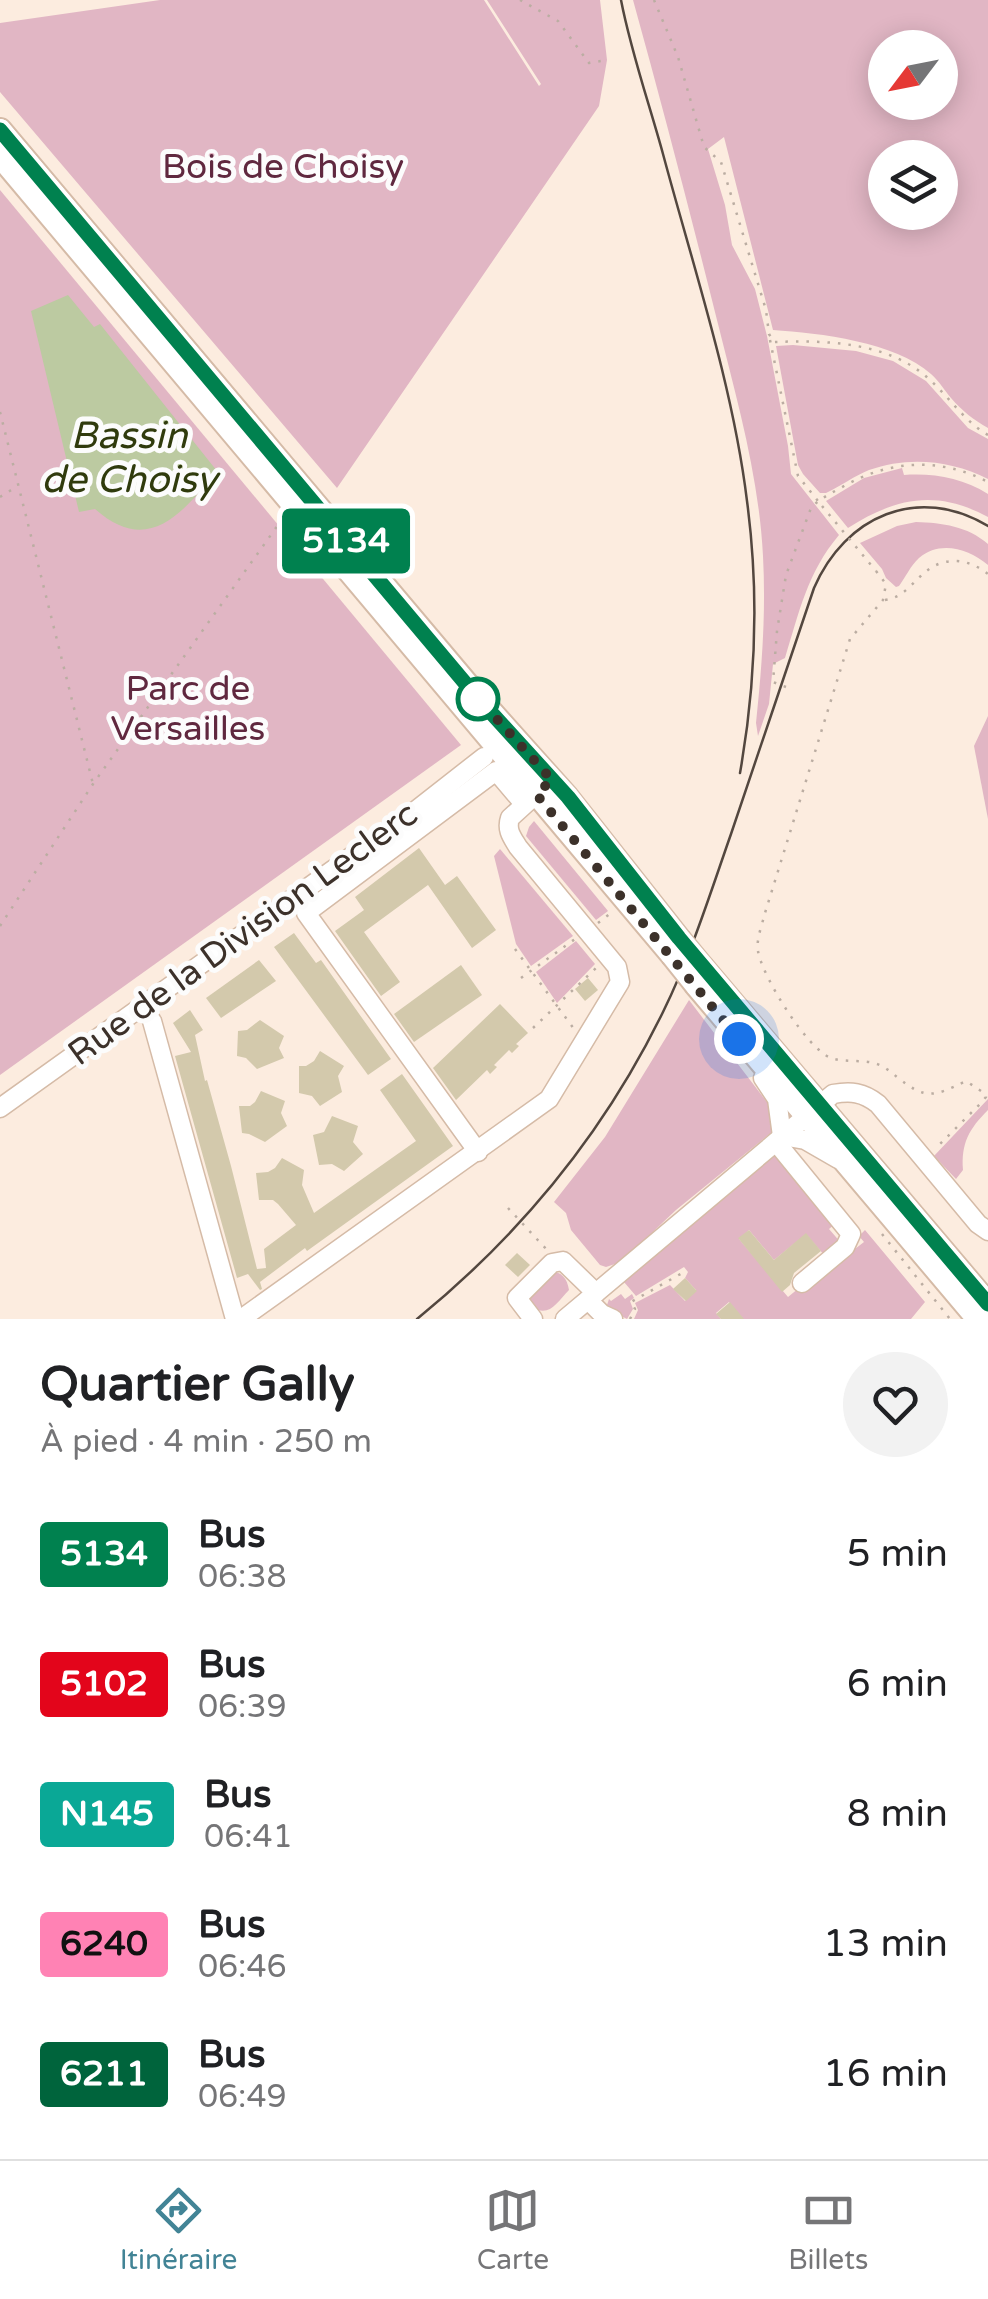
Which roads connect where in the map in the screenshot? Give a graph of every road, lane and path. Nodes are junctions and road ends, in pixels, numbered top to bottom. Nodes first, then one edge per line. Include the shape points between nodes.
1 (520, 0) edge
2 (654, 0) edge
3 (607, 60) dead end
4 (0, 130) edge
5 (0, 156) edge
6 (769, 334) junction
7 (0, 412) edge
8 (988, 435) edge
9 (988, 482) edge
10 (17, 486) junction
11 (0, 497) edge
12 (818, 501) junction
13 (278, 525) dead end
14 (988, 574) edge
15 (884, 600) junction
16 (786, 687) dead end
17 (484, 757) dead end
18 (92, 784) junction
19 (539, 791) junction
20 (612, 912) dead end
21 (601, 921) dead end
22 (0, 926) edge
23 (582, 934) dead end
24 (675, 947) junction
25 (515, 948) dead end
26 (599, 964) dead end
27 (530, 971) junction
28 (699, 976) junction
29 (521, 978) dead end
30 (556, 1006) junction
31 (152, 1021) dead end
32 (534, 1028) dead end
33 (739, 1039) junction
34 (584, 1042) junction
35 (0, 1108) edge
36 (812, 1111) junction
37 (779, 1139) junction
38 (478, 1152) junction
39 (922, 1158) junction
40 (846, 1165) junction
41 (508, 1208) dead end
42 (985, 1224) edge
43 (882, 1234) dead end
44 (558, 1262) junction
45 (684, 1272) dead end
46 (802, 1283) dead end
47 (948, 1284) junction
48 (592, 1296) junction
49 (988, 1304) edge
50 (238, 1319) edge
51 (533, 1319) edge
52 (565, 1319) edge
53 (613, 1319) edge
54 (630, 1319) edge
55 (950, 1319) edge
56 (969, 1319) edge
57 (978, 1319) edge

1 - 3 path via 558,21 589,64
2 - 6 path via 704,147 721,162
4 - 19 main road via 476,696
5 - 19 main road
6 - 8 path via 774,342 855,346 892,356 930,378
6 - 12 path via 798,476
7 - 10 path
9 - 12 path via 946,466 896,465
10 - 11 path
10 - 18 path
12 - 15 path, bridge via 886,584
12 - 16 path via 786,575 772,682
13 - 18 path
14 - 15 path via 971,564 941,562
15 - 39 path via 850,639 757,948 796,1025 826,1055 876,1064 918,1094 966,1081 984,1092 980,1104
17 - 35 street, Rue de la Division Leclerc
18 - 22 path
19 - 24 main road
19 - 24 main road via 636,887
19 - 34 street via 510,818 510,834 617,966 620,982
19 - 38 street via 496,771 306,913
20 - 21 path
23 - 27 path
24 - 28 main road, bridge
25 - 27 path
26 - 30 path
27 - 29 path
27 - 30 path
28 - 33 main road
28 - 36 main road
30 - 32 path
30 - 34 path
31 - 50 street
33 - 36 main road
33 - 37 street via 776,1098
34 - 38 street via 550,1099
36 - 37 street
36 - 39 street via 832,1094 867,1095
36 - 40 main road
36 - 49 main road
37 - 40 street via 805,1140
37 - 46 street via 851,1234
37 - 48 street
38 - 50 street
39 - 42 street
40 - 47 main road
41 - 44 path
43 - 55 path
44 - 48 street
44 - 51 street via 516,1298
45 - 54 path via 631,1302
47 - 56 main road
47 - 57 main road
48 - 52 street
48 - 53 street

